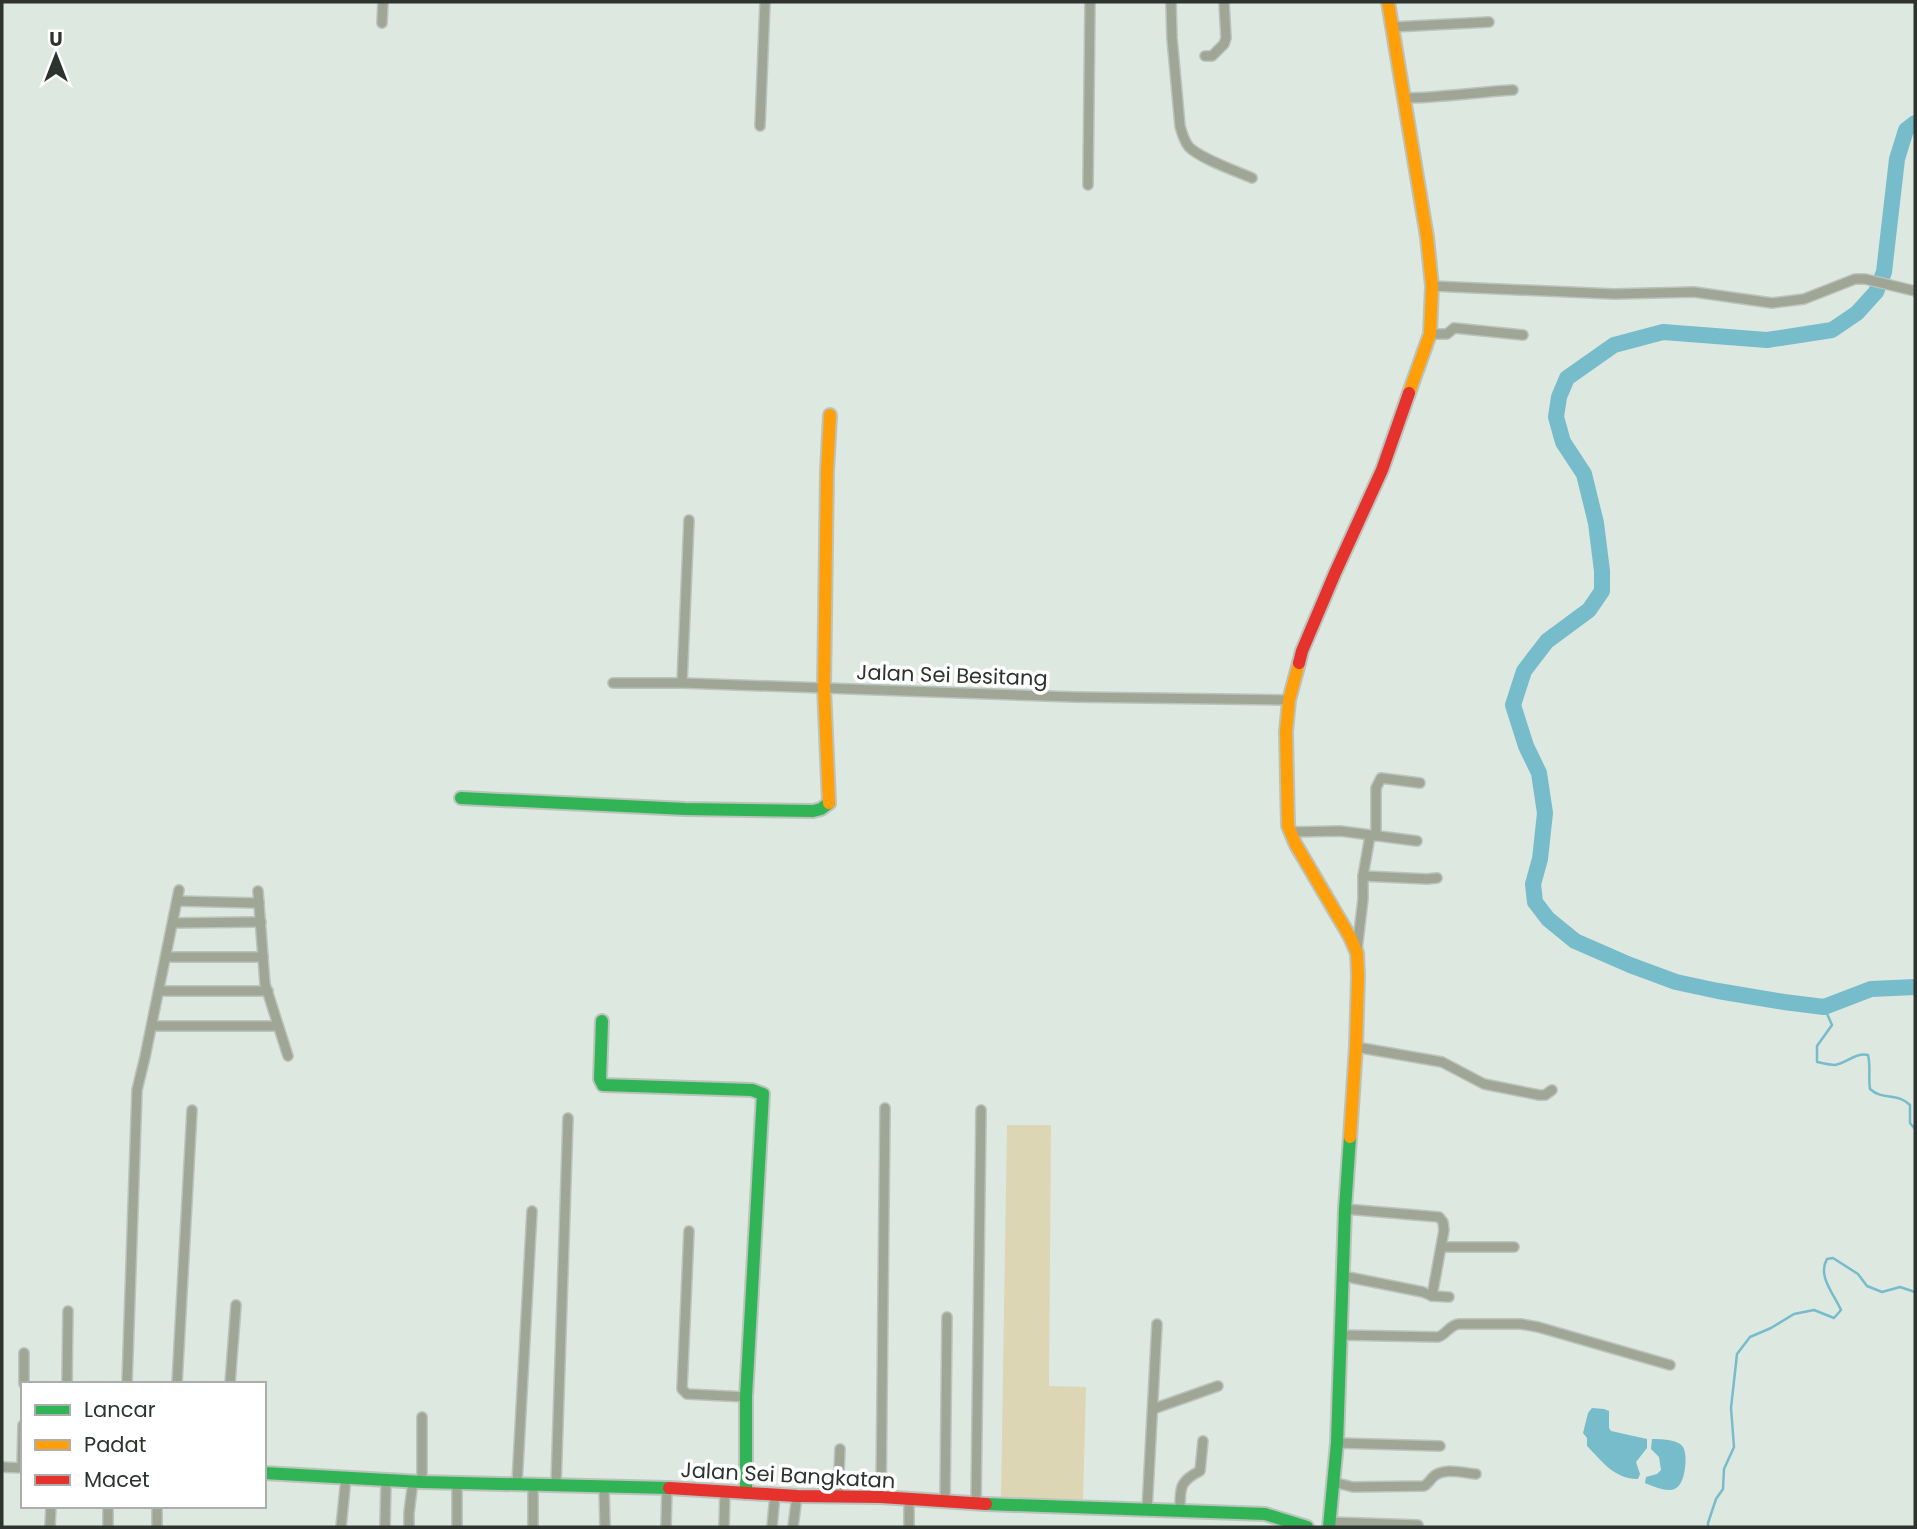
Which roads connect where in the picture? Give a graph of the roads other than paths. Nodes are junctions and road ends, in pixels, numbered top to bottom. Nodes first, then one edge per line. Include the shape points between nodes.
1 (383, 2) edge
2 (765, 2) edge
3 (1090, 2) edge
4 (1171, 2) edge
5 (1224, 2) edge
6 (1388, 2) edge
7 (1489, 22) dead end
8 (382, 23) dead end
9 (1393, 27) junction
10 (1205, 55) dead end
11 (1513, 90) dead end
12 (1404, 98) junction
13 (760, 126) dead end
14 (1252, 178) dead end
15 (1088, 186) dead end
16 (1432, 286) junction
17 (1912, 290) edge
18 (1430, 334) junction
19 (1523, 335) dead end
20 (830, 415) dead end
21 (689, 520) dead end
22 (613, 683) dead end
23 (682, 683) junction
24 (824, 687) junction
25 (1289, 700) junction
26 (1420, 783) dead end
27 (461, 798) dead end
28 (1290, 832) junction
29 (1373, 836) junction
30 (1417, 841) dead end
31 (1363, 876) junction
32 (1437, 878) dead end
33 (179, 890) dead end
34 (258, 891) dead end
35 (177, 901) junction
36 (259, 903) junction
37 (261, 922) junction
38 (173, 923) junction
39 (1357, 953) junction
40 (166, 957) junction
41 (263, 957) junction
42 (159, 991) junction
43 (268, 991) junction
44 (602, 1021) dead end
45 (152, 1026) junction
46 (278, 1026) junction
47 (1356, 1048) junction
48 (288, 1056) dead end
49 (1552, 1090) dead end
50 (885, 1108) dead end
51 (191, 1110) dead end
52 (981, 1110) dead end
53 (568, 1118) dead end
54 (1345, 1209) junction
55 (531, 1211) dead end
56 (689, 1231) dead end
57 (1442, 1247) junction
58 (1514, 1247) dead end
59 (1343, 1276) junction
60 (1432, 1296) junction
61 (1449, 1297) dead end
62 (236, 1305) dead end
63 (68, 1311) dead end
64 (947, 1317) dead end
65 (1157, 1324) dead end
66 (1340, 1335) junction
67 (24, 1353) dead end
68 (1670, 1365) dead end
69 (24, 1382) edge
70 (67, 1382) edge
71 (127, 1382) edge
72 (177, 1382) edge
73 (230, 1382) edge
74 (1218, 1386) dead end
75 (746, 1398) junction
76 (1153, 1409) junction
77 (422, 1418) dead end
78 (1203, 1441) dead end
79 (1337, 1443) junction
80 (1440, 1446) dead end
81 (840, 1449) dead end
82 (2, 1467) edge
83 (21, 1468) edge
84 (266, 1473) edge
85 (1476, 1474) dead end
86 (346, 1478) junction
87 (386, 1480) junction
88 (418, 1482) junction
89 (1333, 1482) junction
90 (457, 1483) junction
91 (517, 1483) junction
92 (533, 1484) junction
93 (556, 1485) junction
94 (604, 1487) junction
95 (667, 1488) junction
96 (725, 1492) junction
97 (746, 1493) junction
98 (775, 1495) junction
99 (797, 1496) junction
100 (838, 1496) junction
101 (881, 1497) junction
102 (909, 1501) junction
103 (945, 1502) junction
104 (976, 1504) junction
105 (51, 1508) edge
106 (108, 1508) edge
107 (157, 1508) edge
108 (1147, 1510) junction
109 (1180, 1510) junction
110 (1329, 1525) edge
111 (1418, 1525) dead end
112 (50, 1527) edge
113 (108, 1527) edge
114 (157, 1527) edge
115 (341, 1527) edge
116 (385, 1527) edge
117 (409, 1527) edge
118 (457, 1527) edge
119 (533, 1527) edge
120 (605, 1527) edge
121 (666, 1527) edge
122 (724, 1527) edge
123 (772, 1527) edge
124 (793, 1527) edge
125 (909, 1527) edge
126 (1307, 1527) edge

1 - 8 street
2 - 13 street
3 - 15 street
4 - 14 street via 1184,138 1201,155
5 - 10 street via 1224,44 1212,55
6 - 9 street
7 - 9 street
9 - 12 street
11 - 12 street
12 - 16 street
16 - 17 street via 1614,294 1694,292 1772,303 1804,299 1855,279
16 - 18 street
18 - 19 street via 1447,334 1454,328
18 - 25 street via 1382,470 1302,651
20 - 24 street
21 - 23 street
22 - 23 street, Jalan Sei Besitang
23 - 24 street, Jalan Sei Besitang
24 - 25 street, Jalan Sei Besitang
24 - 27 street via 831,802 821,809
25 - 28 street
26 - 29 street via 1381,778 1376,788
28 - 29 street
28 - 39 street
29 - 30 street
29 - 31 street
31 - 32 street
31 - 39 street
33 - 35 street
34 - 36 street
35 - 36 street
35 - 38 street
36 - 37 street
37 - 38 street
37 - 41 street
38 - 40 street
39 - 47 street
40 - 41 street
40 - 42 street
41 - 43 street
42 - 43 street
42 - 45 street
43 - 46 street
44 - 75 street via 603,1085 763,1094
45 - 46 street
45 - 71 street via 137,1090
46 - 48 street
47 - 49 street via 1442,1062 1483,1084 1539,1095
47 - 54 street
50 - 101 street
51 - 72 street
52 - 104 street
53 - 93 street
54 - 57 street via 1436,1216 1443,1222
54 - 59 street
55 - 91 street
56 - 75 street via 682,1389 687,1394
57 - 58 street
57 - 60 street
59 - 60 street
59 - 66 street
60 - 61 street
62 - 73 street
63 - 70 street
64 - 103 street
65 - 76 street
66 - 68 street via 1437,1337 1455,1325 1521,1324
66 - 79 street
67 - 69 street
74 - 76 street
75 - 97 street
76 - 108 street
77 - 88 street
78 - 109 street via 1200,1471 1183,1483
79 - 80 street
79 - 89 street
81 - 100 street
82 - 83 street
84 - 86 street, Jalan Sei Bangkatan
85 - 89 street via 1445,1471 1424,1486 1353,1487
86 - 87 street, Jalan Sei Bangkatan
86 - 115 street
87 - 88 street, Jalan Sei Bangkatan
87 - 116 street
88 - 90 street, Jalan Sei Bangkatan
88 - 117 street
89 - 110 street
90 - 91 street, Jalan Sei Bangkatan
90 - 118 street
91 - 92 street, Jalan Sei Bangkatan
92 - 93 street, Jalan Sei Bangkatan
92 - 119 street
93 - 94 street, Jalan Sei Bangkatan
94 - 95 street, Jalan Sei Bangkatan
94 - 120 street
95 - 96 street, Jalan Sei Bangkatan
95 - 121 street
96 - 97 street, Jalan Sei Bangkatan
96 - 122 street
97 - 98 street, Jalan Sei Bangkatan
98 - 99 street, Jalan Sei Bangkatan
98 - 123 street
99 - 100 street, Jalan Sei Bangkatan
99 - 124 street
100 - 101 street, Jalan Sei Bangkatan
101 - 102 street, Jalan Sei Bangkatan
102 - 103 street, Jalan Sei Bangkatan
102 - 125 street
103 - 104 street, Jalan Sei Bangkatan
104 - 108 street, Jalan Sei Bangkatan
105 - 112 street
106 - 113 street
107 - 114 street
108 - 109 street, Jalan Sei Bangkatan
109 - 126 street, Jalan Sei Bangkatan via 1265,1514
110 - 111 street

